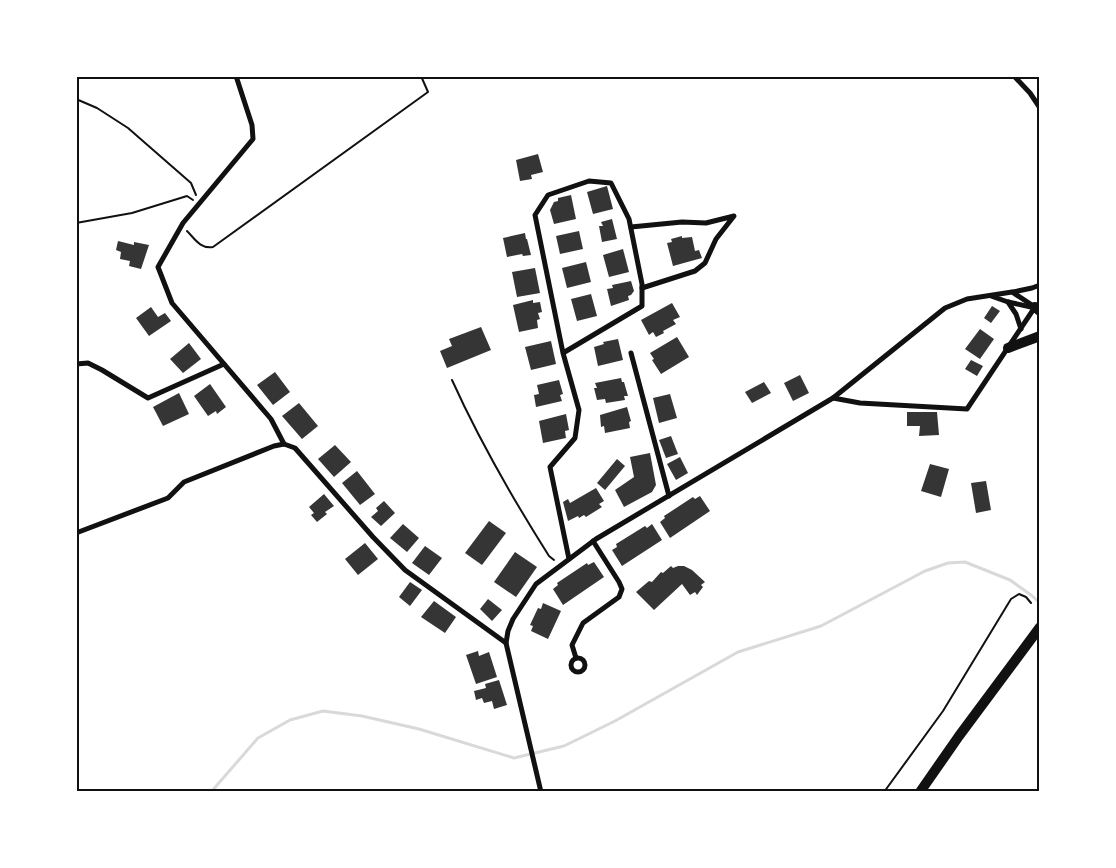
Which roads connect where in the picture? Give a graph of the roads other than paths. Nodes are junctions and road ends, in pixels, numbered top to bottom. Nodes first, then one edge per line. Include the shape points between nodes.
1 (236, 76) edge
2 (1014, 76) edge
3 (1040, 108) edge
4 (631, 227) junction
5 (1040, 285) edge
6 (642, 288) junction
7 (1013, 292) junction
8 (988, 295) junction
9 (1008, 302) junction
10 (1038, 309) edge
11 (1020, 329) junction
12 (1040, 336) edge
13 (1008, 348) junction
14 (563, 353) junction
15 (631, 353) dead end
16 (76, 364) edge
17 (224, 364) junction
18 (833, 398) junction
19 (284, 444) junction
20 (669, 496) junction
21 (76, 533) edge
22 (593, 541) junction
23 (569, 559) junction
24 (1039, 627) edge
25 (506, 643) junction
26 (576, 658) dead end
27 (541, 792) edge
28 (920, 792) edge

1 - 17 street via 252,125 253,139 182,225 158,267 172,302
2 - 3 street
4 - 6 street
4 - 6 street via 706,223 734,216 700,267
4 - 14 street via 611,183 588,181 548,195 535,215
5 - 7 street
6 - 14 street via 642,306
7 - 8 street
7 - 10 street
8 - 9 street
8 - 18 street via 945,308
9 - 10 street
9 - 11 street
10 - 11 street
11 - 13 street
12 - 13 main road
13 - 18 street via 967,409 860,403
14 - 23 street via 579,410 575,438 550,467
15 - 20 street
16 - 17 street via 88,363 148,398
17 - 19 street via 271,419
18 - 20 street
19 - 21 street via 184,482 168,498
19 - 25 street via 295,448 405,570
20 - 22 street
22 - 23 street
22 - 26 street via 622,589 619,597 583,623 572,645
23 - 25 street via 536,584 513,619
24 - 28 main road
25 - 27 street

